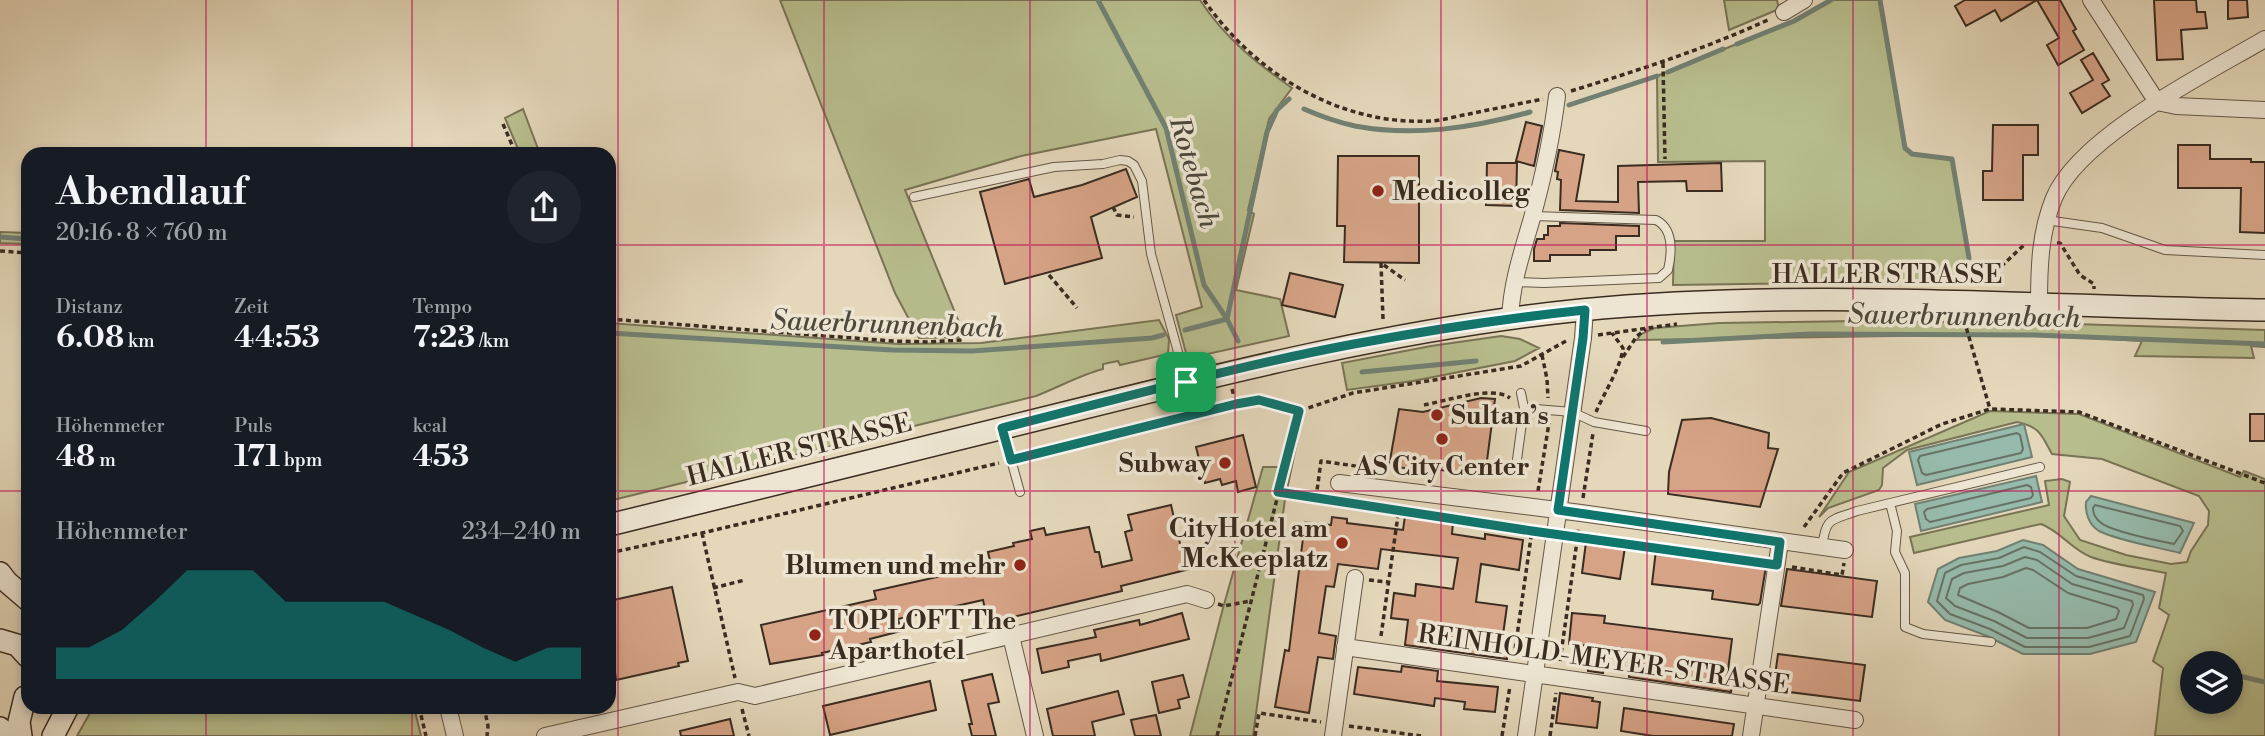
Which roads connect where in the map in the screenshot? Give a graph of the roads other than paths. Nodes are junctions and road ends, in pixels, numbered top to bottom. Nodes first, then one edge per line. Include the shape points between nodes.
1 (1804, 0) edge
2 (2091, 0) edge
3 (1784, 12) road end
4 (2265, 39) edge
5 (1557, 96) road end
6 (2157, 102) junction
7 (2265, 110) edge
8 (914, 197) dead end
9 (1533, 216) junction
10 (2046, 220) junction
11 (2265, 255) edge
12 (1513, 282) junction
13 (2039, 303) junction
14 (1585, 310) junction
15 (2265, 310) edge
16 (1510, 318) junction
17 (1186, 382) junction
18 (1521, 393) dead end
19 (1524, 408) junction
20 (1572, 412) junction
21 (1002, 428) junction
22 (1646, 431) dead end
23 (1516, 467) dead end
24 (2040, 467) dead end
25 (1339, 482) dead end
26 (1020, 492) dead end
27 (1890, 503) junction
28 (1558, 510) junction
29 (616, 523) edge
30 (1780, 542) junction
31 (1822, 547) junction
32 (1845, 550) dead end
33 (0, 573) edge
34 (1355, 578) dead end
35 (21, 593) edge
36 (1206, 600) road end
37 (1011, 636) junction
38 (1990, 642) dead end
39 (1345, 647) junction
40 (1535, 674) junction
41 (21, 702) edge
42 (1756, 706) junction
43 (0, 711) edge
44 (21, 714) edge
45 (64, 714) edge
46 (449, 714) edge
47 (1855, 720) dead end
48 (0, 728) edge
49 (2, 736) edge
50 (21, 736) edge
51 (53, 736) edge
52 (454, 736) edge
53 (545, 736) edge
54 (1035, 736) edge
55 (1333, 736) edge
56 (1526, 736) edge
57 (1751, 736) edge

1 - 3 street
2 - 6 street
4 - 6 street
5 - 9 street
6 - 7 street
6 - 10 street via 2088,154 2067,176
8 - 17 lane via 1054,167 1120,160 1134,165 1143,189 1151,254
9 - 12 street
9 - 12 lane via 1656,220 1670,235 1668,270 1659,278
10 - 11 lane via 2102,228 2165,250
10 - 13 street via 2039,260
12 - 16 street
13 - 14 main road, HALLER STRASSE via 1791,300
13 - 15 main road, HALLER STRASSE
14 - 16 main road, HALLER STRASSE
14 - 20 street
16 - 17 main road, HALLER STRASSE via 1353,344
17 - 21 main road, HALLER STRASSE
18 - 19 lane
19 - 20 lane
19 - 23 lane
20 - 22 lane via 1594,422
20 - 28 street
21 - 26 lane
21 - 29 main road, HALLER STRASSE
24 - 27 lane
25 - 28 street
27 - 31 lane via 1829,522
27 - 38 lane via 1897,531 1895,552 1905,573 1905,627 1923,634
28 - 30 street
28 - 40 street
30 - 31 street
30 - 42 street
31 - 32 street
33 - 35 main road
34 - 39 street
36 - 37 street via 1187,594
37 - 53 street via 755,696 738,692
37 - 54 street
39 - 40 street, REINHOLD-MEYER-STRASSE
39 - 55 street
40 - 42 street, REINHOLD-MEYER-STRASSE
40 - 56 street
41 - 43 main road
42 - 47 street, REINHOLD-MEYER-STRASSE
42 - 57 street
44 - 50 main road
45 - 51 main road
46 - 52 street
48 - 49 main road

